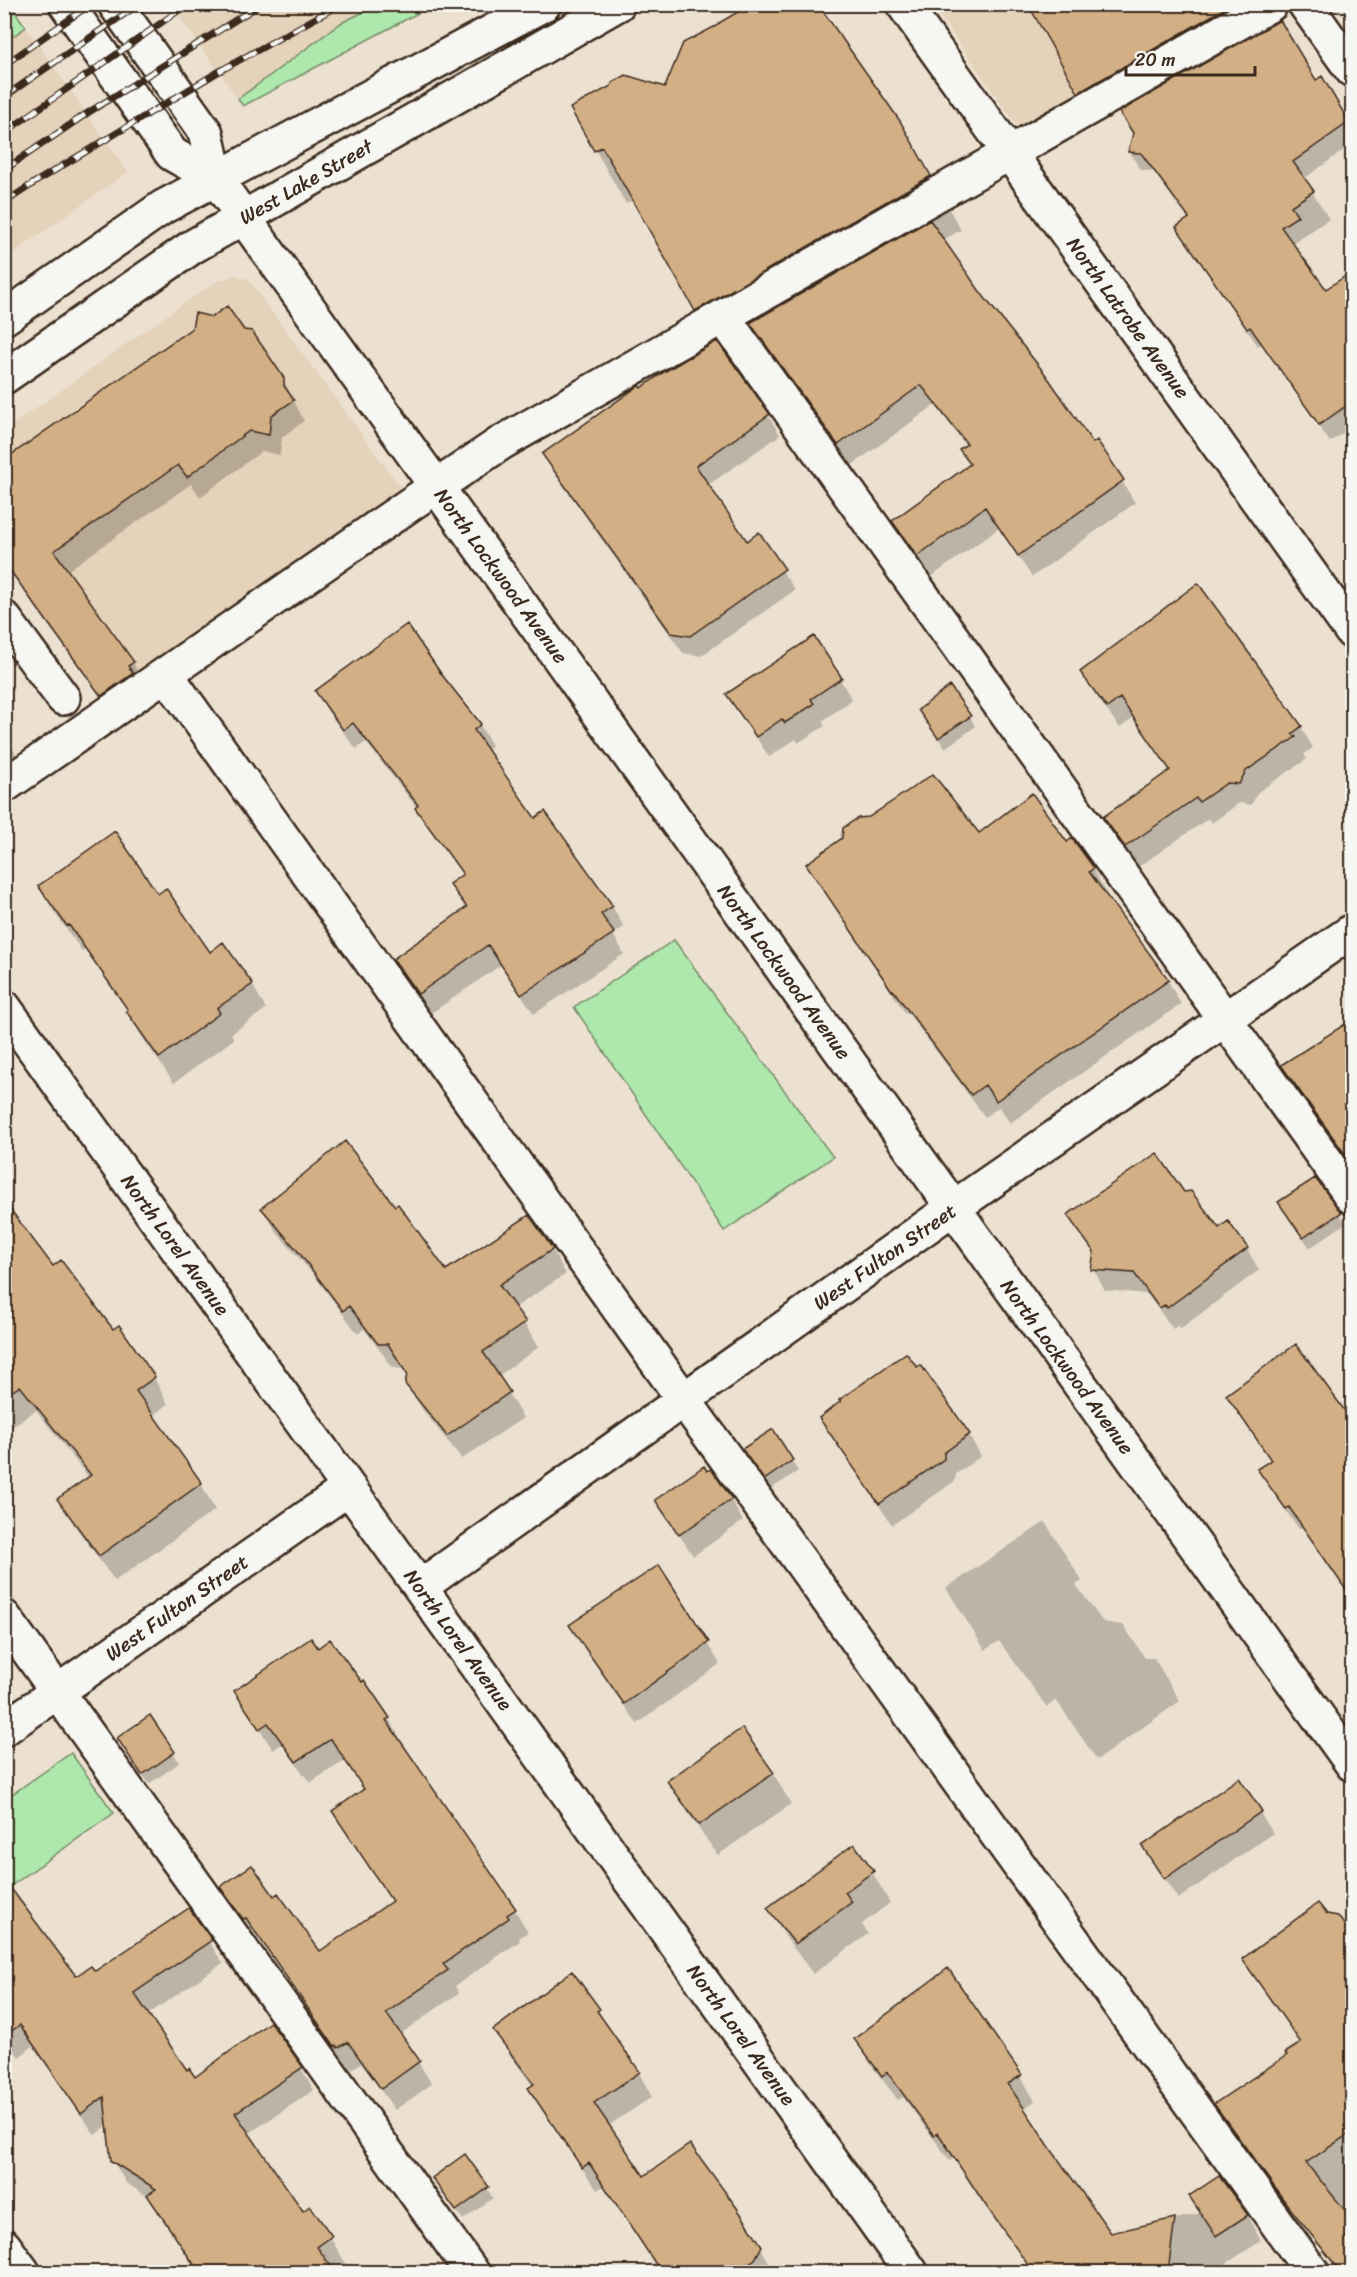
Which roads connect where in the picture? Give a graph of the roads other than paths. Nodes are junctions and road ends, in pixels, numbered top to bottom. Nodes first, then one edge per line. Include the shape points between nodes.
1 (66, 4) edge
2 (115, 4) edge
3 (544, 4) edge
4 (618, 4) edge
5 (903, 4) edge
6 (1271, 4) edge
7 (1305, 4) edge
8 (1353, 70) edge
9 (1010, 153) junction
10 (216, 179) junction
11 (244, 218) junction
12 (723, 317) junction
13 (4, 318) edge
14 (4, 377) edge
15 (436, 486) junction
16 (4, 618) edge
17 (1353, 632) edge
18 (166, 674) junction
19 (63, 698) dead end
20 (4, 786) edge
21 (1353, 931) edge
22 (4, 1007) edge
23 (1225, 1019) junction
24 (1353, 1197) edge
25 (954, 1208) junction
26 (684, 1400) junction
27 (349, 1488) junction
28 (420, 1587) junction
29 (4, 1617) edge
30 (58, 1691) junction
31 (4, 1729) edge
32 (1353, 1764) edge
33 (4, 2246) edge
34 (23, 2272) edge
35 (472, 2272) edge
36 (911, 2272) edge
37 (1312, 2272) edge

1 - 10 street, North Lockwood Avenue via 172,154
2 - 10 street, North Lockwood Avenue via 206,133
3 - 10 street
4 - 11 street, West Lake Street
5 - 9 street, North Latrobe Avenue
6 - 9 street
7 - 8 street
9 - 12 street
9 - 17 street, North Latrobe Avenue
10 - 11 street, North Lockwood Avenue
10 - 13 street via 163,207
11 - 14 street, West Lake Street via 192,247
11 - 15 street, North Lockwood Avenue
12 - 15 street via 501,443
12 - 23 street
15 - 18 street
15 - 25 street, North Lockwood Avenue
16 - 19 street
18 - 20 street
18 - 26 street
21 - 23 street, West Fulton Street
22 - 27 street, North Lorel Avenue
23 - 24 street
23 - 25 street, West Fulton Street
25 - 26 street, West Fulton Street
25 - 32 street, North Lockwood Avenue
26 - 28 street, West Fulton Street
26 - 37 street
27 - 28 street, North Lorel Avenue
27 - 30 street, West Fulton Street
28 - 36 street, North Lorel Avenue
29 - 30 street
30 - 31 street, West Fulton Street
30 - 35 street
33 - 34 street

